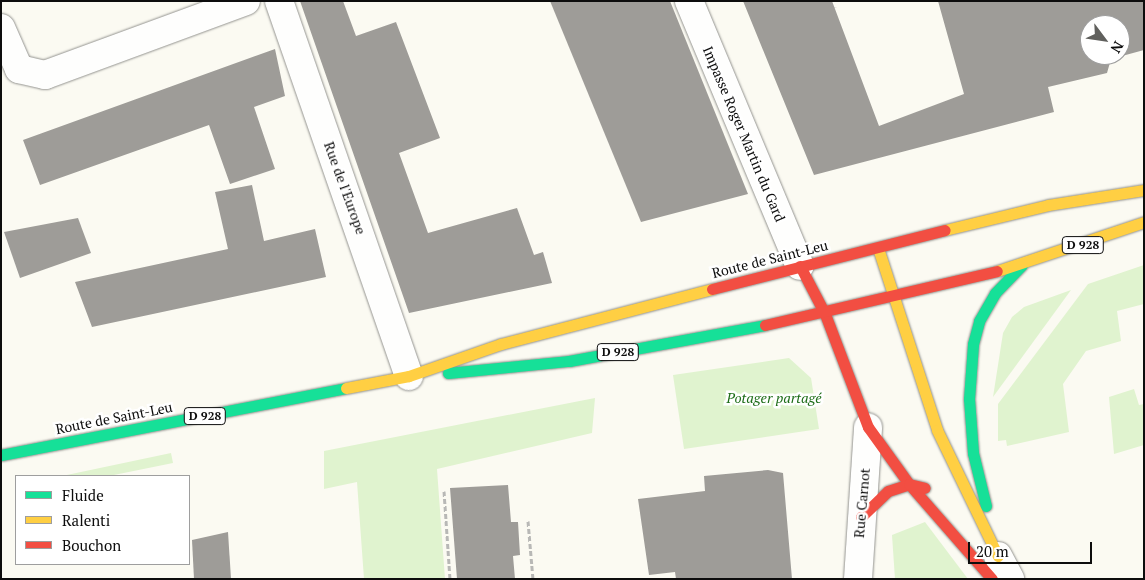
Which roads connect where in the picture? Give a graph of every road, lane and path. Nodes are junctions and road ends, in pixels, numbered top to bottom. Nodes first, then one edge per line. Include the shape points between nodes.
1 (246, 1) edge
2 (279, 1) edge
3 (689, 1) edge
4 (1, 28) edge
5 (1144, 190) edge
6 (1144, 222) edge
7 (878, 248) junction
8 (1022, 265) junction
9 (800, 266) junction
10 (893, 299) junction
11 (825, 314) junction
12 (409, 376) junction
13 (868, 427) junction
14 (1, 455) edge
15 (909, 484) junction
16 (444, 491) dead end
17 (940, 495) dead end
18 (960, 512) dead end
19 (861, 517) junction
20 (528, 521) dead end
21 (1000, 571) edge
22 (450, 579) edge
23 (533, 579) edge
24 (858, 579) edge

1 - 4 street via 45,75 19,69
2 - 12 street, Rue de l'Europe
3 - 9 street, Impasse Roger Martin du Gard
5 - 7 main road, Route de Saint-Leu / D 928 via 1048,205
6 - 8 main road, Route de Saint-Leu / D 928
7 - 9 main road, Route de Saint-Leu / D 928
7 - 10 main road
8 - 10 main road, Route de Saint-Leu / D 928
8 - 21 main road via 983,314 972,358 969,399 973,453
9 - 11 main road
9 - 12 main road, Route de Saint-Leu / D 928 via 501,344
10 - 11 main road, Route de Saint-Leu / D 928
10 - 21 main road via 937,430
11 - 12 main road, Route de Saint-Leu / D 928 via 569,361
11 - 13 main road
12 - 14 main road, Route de Saint-Leu / D 928
13 - 15 main road
13 - 19 street, Rue Carnot
15 - 17 main road
15 - 19 main road via 888,491
15 - 21 main road
16 - 22 path
18 - 21 main road
19 - 24 street, Rue Carnot
20 - 23 path

